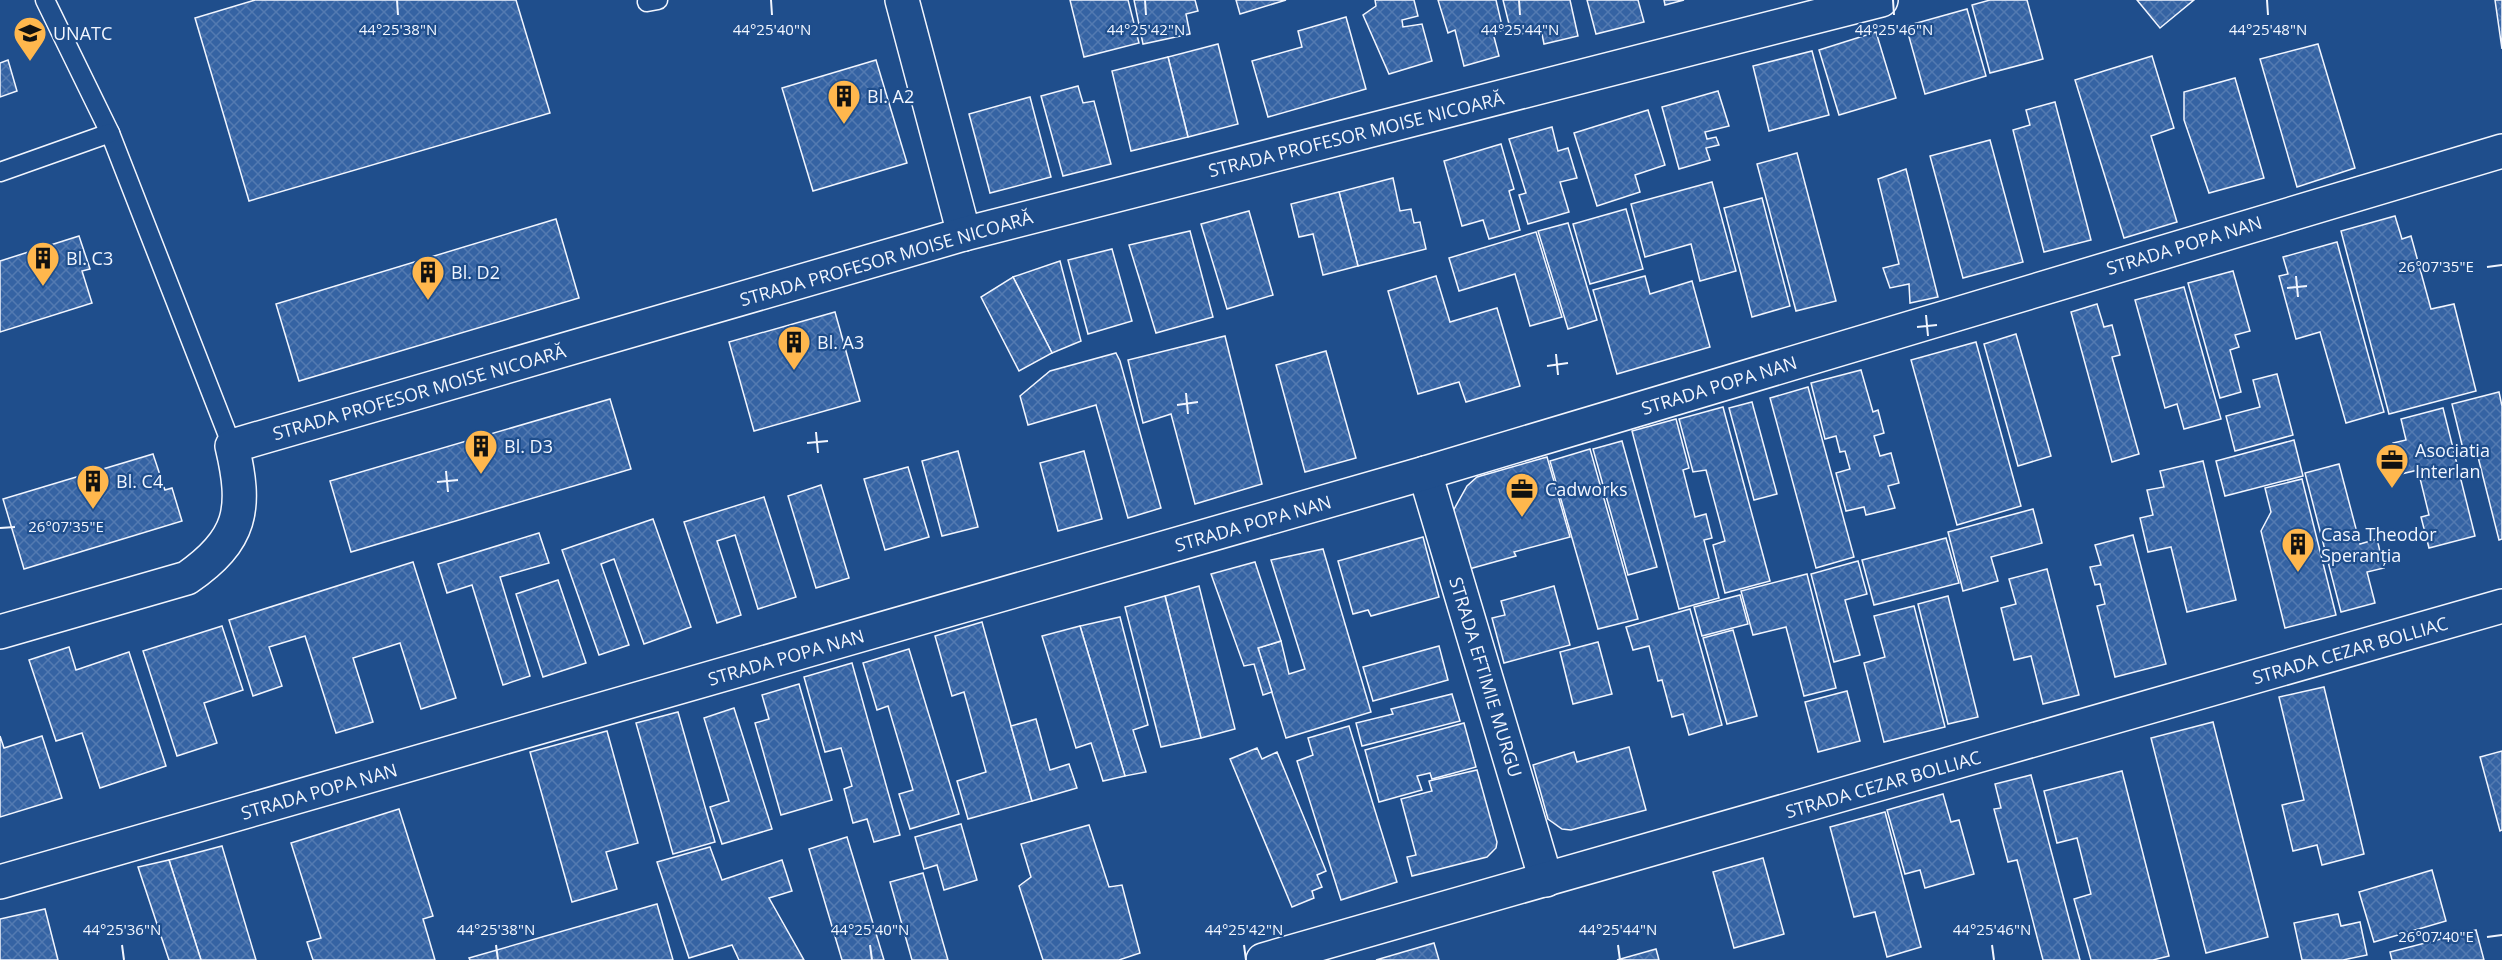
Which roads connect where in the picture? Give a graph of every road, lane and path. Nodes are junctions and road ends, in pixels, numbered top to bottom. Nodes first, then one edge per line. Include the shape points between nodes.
1 (45, 0) edge
2 (902, 0) edge
3 (1881, 0) edge
4 (110, 133) junction
5 (2502, 151) edge
6 (0, 172) edge
7 (964, 234) junction
8 (232, 446) junction
9 (1425, 474) junction
10 (2502, 606) edge
11 (0, 632) edge
12 (1546, 880) junction
13 (0, 882) edge
14 (1263, 960) edge

1 - 4 lane
2 - 7 street
3 - 7 street, STRADA PROFESOR MOISE NICOARĂ
4 - 6 lane
4 - 8 lane
5 - 9 street, STRADA POPA NAN
7 - 8 street, STRADA PROFESOR MOISE NICOARĂ
8 - 11 street via 238,473 237,520 228,542 212,561 187,578
9 - 12 street, STRADA EFTIMIE MURGU
9 - 13 street, STRADA POPA NAN
10 - 12 street, STRADA CEZAR BOLLIAC
12 - 14 street, STRADA CEZAR BOLLIAC

